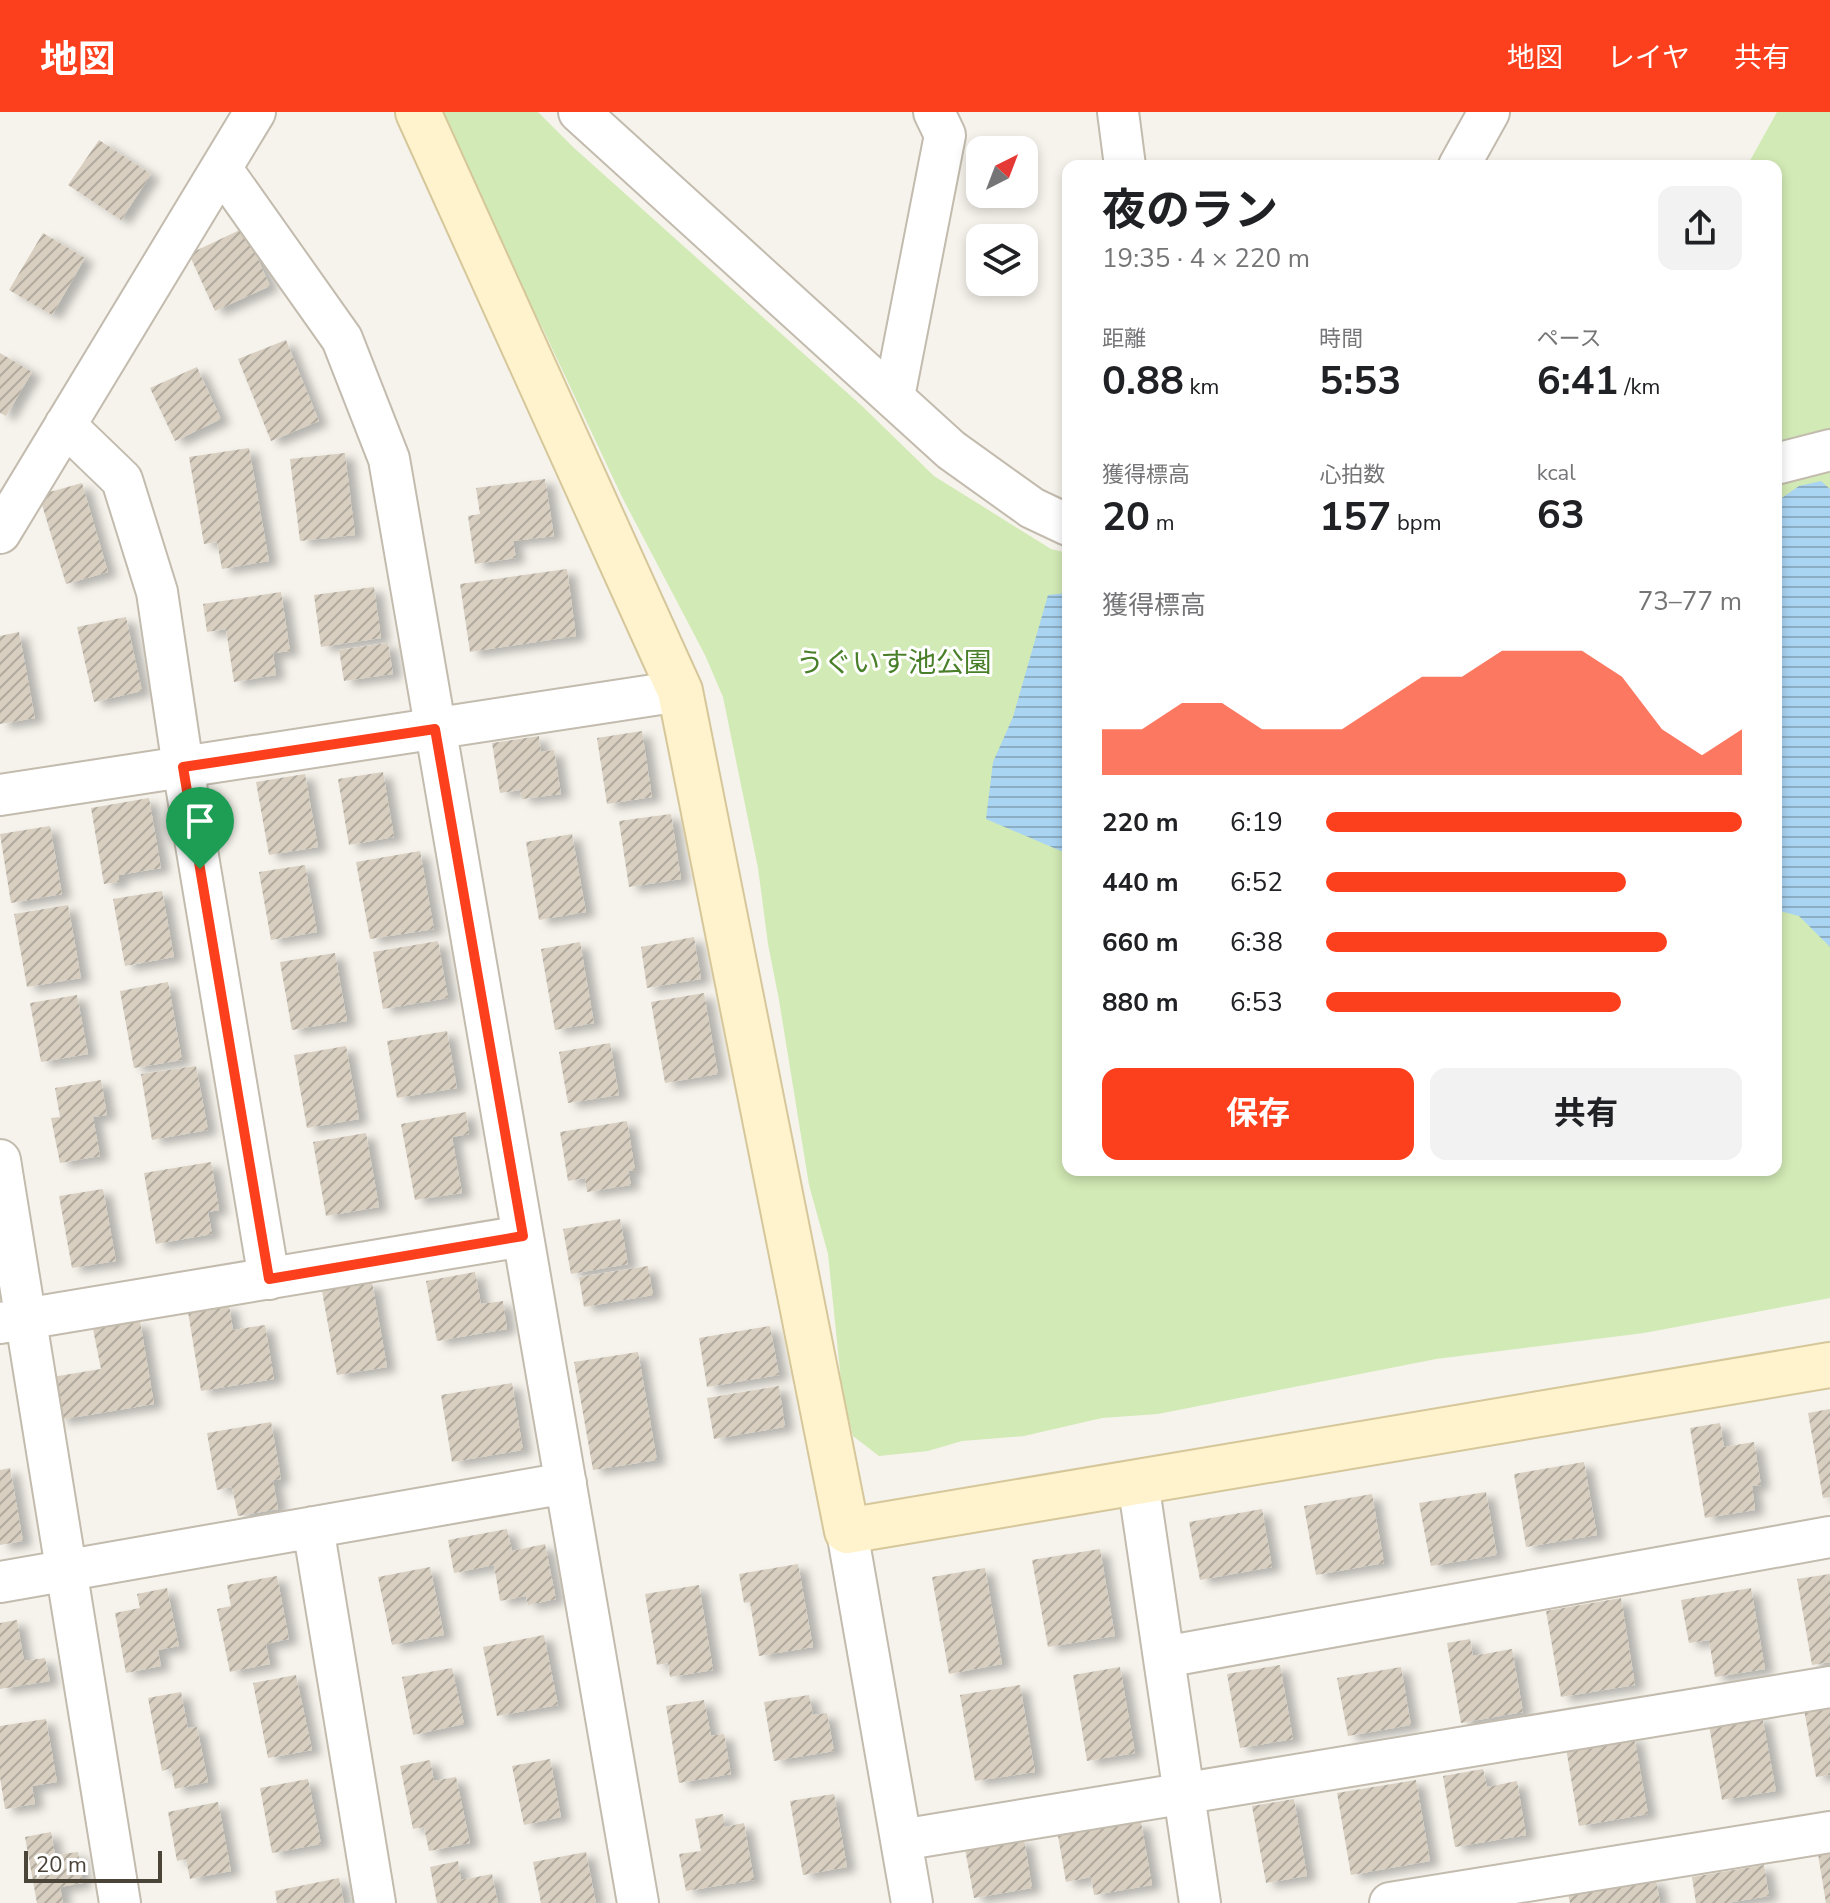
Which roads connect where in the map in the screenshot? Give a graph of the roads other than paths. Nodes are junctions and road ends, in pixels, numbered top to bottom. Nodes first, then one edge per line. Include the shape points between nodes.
1 (255, 112) edge
2 (418, 112) edge
3 (579, 112) edge
4 (934, 112) edge
5 (1118, 112) edge
6 (1489, 112) edge
7 (1124, 160) edge
8 (1462, 160) edge
9 (221, 168) junction
10 (894, 397) junction
11 (65, 425) junction
12 (1830, 450) edge
13 (1782, 462) edge
14 (1062, 522) edge
15 (0, 533) edge
16 (680, 691) junction
17 (435, 729) junction
18 (183, 767) junction
19 (0, 795) edge
20 (0, 1160) edge
21 (523, 1236) junction
22 (269, 1279) junction
23 (13, 1321) edge
24 (1830, 1365) edge
25 (1138, 1482) junction
26 (566, 1483) junction
27 (313, 1527) junction
28 (847, 1531) junction
29 (1830, 1537) edge
30 (66, 1570) junction
31 (0, 1582) edge
32 (1164, 1657) junction
33 (1830, 1687) edge
34 (1184, 1793) junction
35 (1830, 1832) edge
36 (901, 1840) junction
37 (120, 1903) edge
38 (375, 1903) edge
39 (638, 1903) edge
40 (912, 1903) edge
41 (1200, 1903) edge
42 (1390, 1903) edge

1 - 9 street
2 - 16 street
3 - 10 street
4 - 10 street via 945,135
5 - 7 street
6 - 8 street
9 - 11 street
9 - 17 street via 342,339 389,459
10 - 14 street via 951,450 1032,508
11 - 15 street
11 - 18 street via 122,480 157,592
12 - 13 street
16 - 17 street
16 - 28 street
17 - 18 street
17 - 21 street
18 - 19 street
18 - 22 street
20 - 23 street
21 - 22 street
21 - 26 street
22 - 23 street
23 - 30 street
24 - 25 street
25 - 28 street
25 - 32 street
26 - 27 street
26 - 39 street
27 - 30 street
27 - 38 street
28 - 36 street
29 - 32 street
30 - 31 street
30 - 37 street
32 - 34 street
33 - 34 street
34 - 36 street
34 - 41 street
35 - 42 street
36 - 40 street

